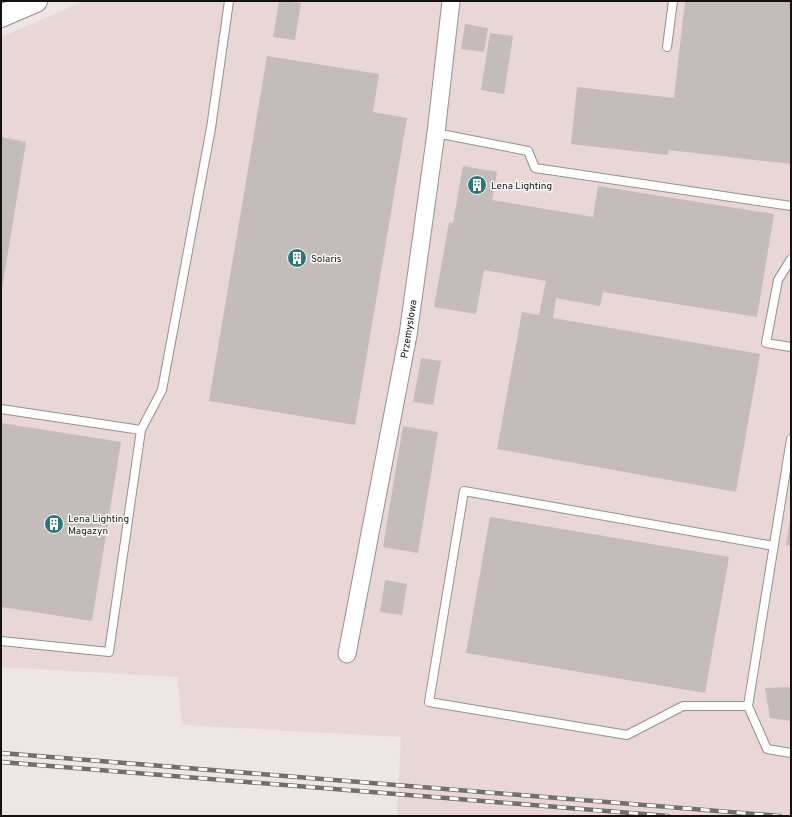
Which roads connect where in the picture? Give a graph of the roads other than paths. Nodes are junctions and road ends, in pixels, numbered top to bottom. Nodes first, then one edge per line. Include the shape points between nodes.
1 (36, 1) edge
2 (229, 1) edge
3 (451, 1) edge
4 (673, 1) edge
5 (1, 16) edge
6 (667, 47) dead end
7 (436, 133) junction
8 (791, 206) edge
9 (791, 259) edge
10 (791, 347) edge
11 (1, 409) edge
12 (141, 430) junction
13 (791, 439) edge
14 (774, 546) junction
15 (1, 641) edge
16 (346, 654) dead end
17 (748, 706) junction
18 (791, 753) edge

1 - 5 street
2 - 12 lane via 210,128 162,390
3 - 7 street, Przemysłowa
4 - 6 lane
7 - 8 lane via 528,151 535,168
7 - 16 street, Przemysłowa via 408,335
9 - 10 lane via 778,280 766,342
11 - 12 lane
12 - 15 lane via 109,652
13 - 14 lane
14 - 17 lane
14 - 17 lane via 464,491 429,702 627,735 683,706
17 - 18 lane via 767,749

